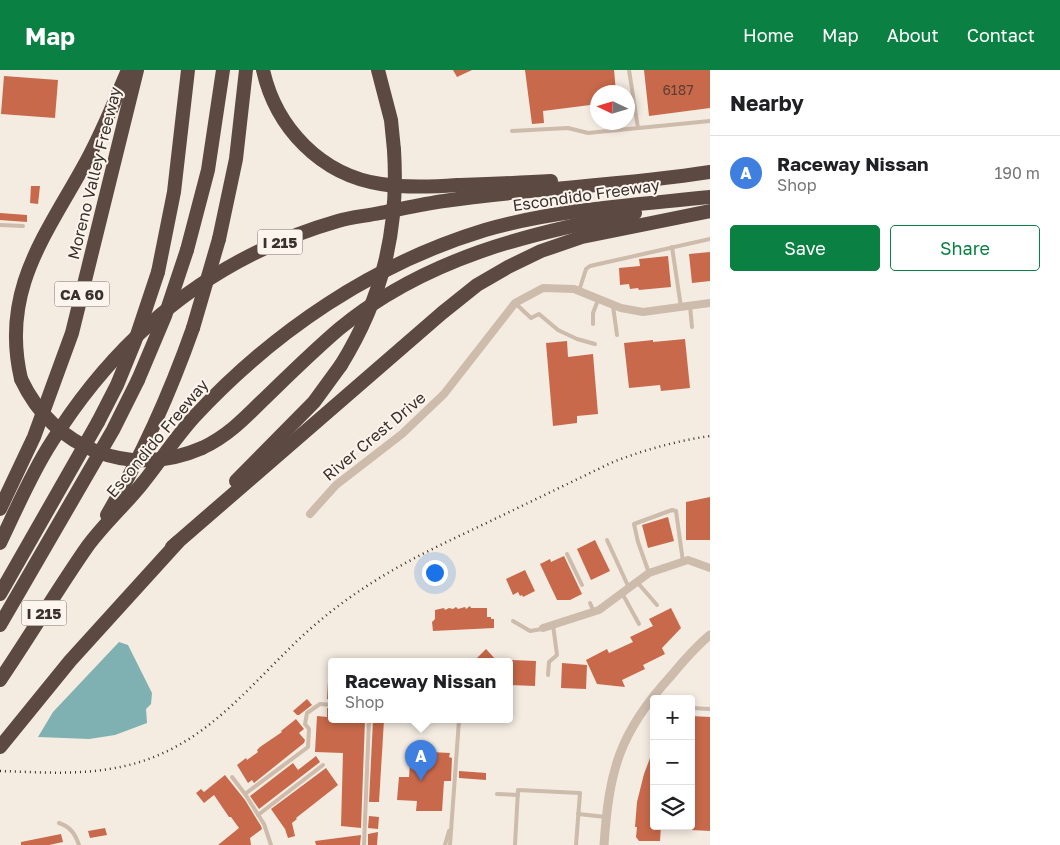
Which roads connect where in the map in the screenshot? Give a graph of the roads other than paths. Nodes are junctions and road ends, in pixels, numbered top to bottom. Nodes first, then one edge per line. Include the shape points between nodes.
1 (128, 70) edge
2 (138, 70) edge
3 (188, 70) edge
4 (223, 70) edge
5 (246, 70) edge
6 (263, 70) edge
7 (378, 70) edge
8 (630, 70) edge
9 (710, 121) edge
10 (638, 128) junction
11 (512, 130) dead end
12 (710, 172) edge
13 (695, 174) junction
14 (710, 198) edge
15 (710, 211) edge
16 (0, 225) edge
17 (23, 226) dead end
18 (710, 239) edge
19 (672, 247) junction
20 (579, 291) junction
21 (598, 300) junction
22 (515, 302) junction
23 (710, 304) edge
24 (613, 306) junction
25 (690, 306) junction
26 (681, 307) junction
27 (593, 324) dead end
28 (692, 327) dead end
29 (618, 335) dead end
30 (595, 344) dead end
31 (0, 509) edge
32 (310, 514) dead end
33 (607, 540) dead end
34 (0, 543) edge
35 (88, 546) junction
36 (172, 548) junction
37 (567, 554) dead end
38 (683, 562) junction
39 (710, 568) edge
40 (649, 573) junction
41 (637, 582) junction
42 (582, 585) dead end
43 (629, 588) junction
44 (622, 593) junction
45 (0, 594) edge
46 (590, 603) dead end
47 (657, 605) dead end
48 (594, 612) junction
49 (512, 621) dead end
50 (640, 624) dead end
51 (0, 625) edge
52 (553, 625) junction
53 (543, 628) joint
54 (710, 635) edge
55 (548, 675) dead end
56 (0, 680) edge
57 (656, 695) edge
58 (650, 702) edge
59 (328, 705) edge
60 (695, 708) edge
61 (710, 709) edge
62 (369, 723) edge
63 (459, 723) edge
64 (4, 743) edge
65 (322, 765) dead end
66 (232, 777) dead end
67 (244, 794) junction
68 (497, 794) dead end
69 (518, 796) junction
70 (578, 814) junction
71 (258, 815) junction
72 (606, 817) junction
73 (60, 823) dead end
74 (451, 827) junction
75 (79, 845) edge
76 (271, 845) edge
77 (364, 845) edge
78 (445, 845) edge
79 (450, 845) edge
80 (515, 845) edge
81 (576, 845) edge
82 (604, 845) edge

1 - 14 highway, bridge via 99,138 17,281 9,329 11,350 21,379 36,406 52,425 82,445 119,458 156,461 176,457 220,439 237,427 340,328 390,293 422,276 470,255 534,234
2 - 31 highway, Moreno Valley Freeway / CA 60 via 72,333 34,437
3 - 45 highway, bridge via 174,192 158,272 135,341 98,422
4 - 51 highway, bridge via 208,170 165,316 113,430
5 - 35 highway, bridge via 236,159 220,239 193,328 167,397 138,460
6 - 13 highway via 278,113 306,148 334,168 379,184 407,187
7 - 36 highway, bridge via 391,120 396,194 386,263 371,309 341,365 304,413
8 - 10 lane
9 - 10 lane
10 - 11 lane via 588,133 568,128
12 - 13 highway, Escondido Freeway / I 215
13 - 34 highway, Escondido Freeway / I 215 via 444,201 339,221 282,240 229,266 185,294 146,326 105,370 50,444
14 - 35 highway, Escondido Freeway / I 215 via 582,210 514,223 449,242 370,277 295,325 220,390 192,419
15 - 36 highway via 582,238 541,251 477,285
16 - 17 lane
18 - 19 lane
19 - 20 lane via 590,266 586,268
19 - 26 lane
20 - 21 street, River Crest Drive
20 - 22 street, River Crest Drive via 543,288
21 - 24 street, River Crest Drive
21 - 27 lane
22 - 30 lane via 531,318 539,314 558,330
22 - 32 street, River Crest Drive via 444,394 402,434 336,485
23 - 25 street, River Crest Drive
24 - 26 street, River Crest Drive via 642,312
24 - 29 lane
25 - 26 street, River Crest Drive
25 - 28 lane
33 - 43 lane
35 - 56 highway, Escondido Freeway / I 215
36 - 64 highway via 70,661
37 - 42 lane
38 - 39 street via 688,560
38 - 40 street
38 - 40 lane via 676,510 672,510 634,524
40 - 41 street
41 - 43 street
41 - 47 lane
43 - 44 street
44 - 48 street
44 - 50 lane
46 - 48 lane
48 - 52 street
49 - 53 lane via 530,631
52 - 53 street
52 - 55 lane via 557,655 549,662
54 - 57 street
58 - 72 street via 635,720 622,748 611,781
59 - 67 lane via 320,704 307,713 308,747
60 - 61 lane
62 - 77 lane
63 - 74 lane
65 - 71 lane
66 - 67 lane
67 - 71 lane
68 - 69 lane
69 - 70 lane via 518,790 580,793
69 - 80 lane
70 - 72 lane
70 - 81 lane
71 - 76 lane
72 - 82 street
73 - 75 lane via 74,832
74 - 78 lane
74 - 79 lane

